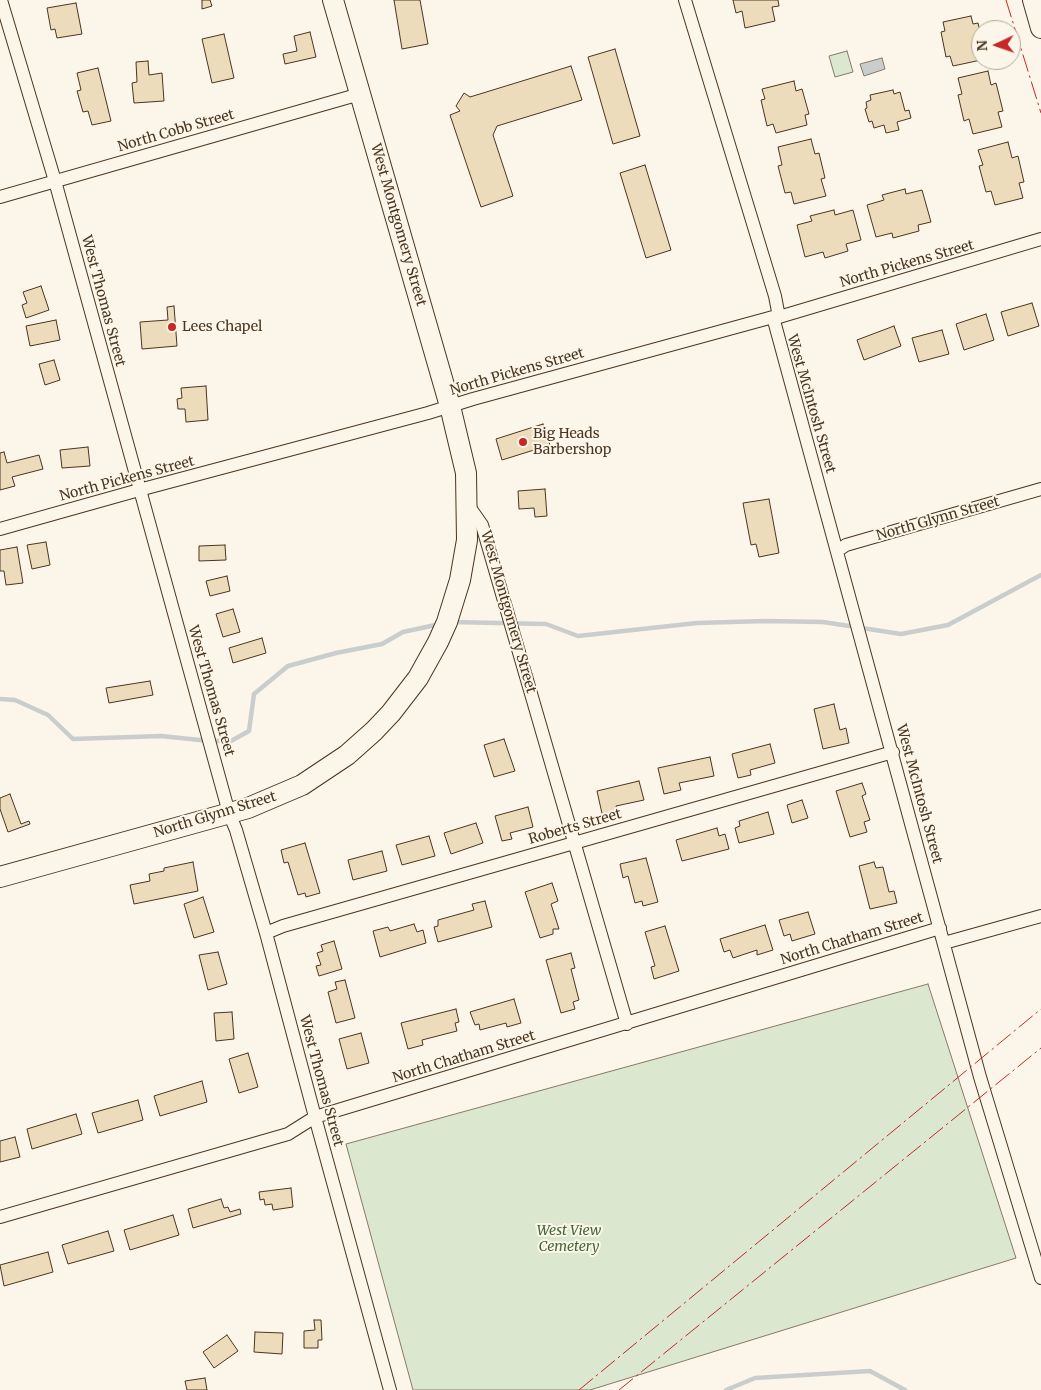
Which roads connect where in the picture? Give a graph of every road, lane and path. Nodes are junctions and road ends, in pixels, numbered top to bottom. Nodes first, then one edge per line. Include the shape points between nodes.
1 (1, 0) edge
2 (333, 0) edge
3 (686, 0) edge
4 (1033, 0) edge
5 (1041, 28) edge
6 (360, 94) junction
7 (55, 181) junction
8 (0, 197) edge
9 (1041, 239) edge
10 (776, 317) junction
11 (450, 406) junction
12 (1041, 489) edge
13 (139, 490) junction
14 (468, 505) junction
15 (0, 529) edge
16 (837, 552) junction
17 (893, 752) junction
18 (229, 813) junction
19 (575, 842) junction
20 (0, 877) edge
21 (1041, 916) edge
22 (940, 928) junction
23 (266, 933) junction
24 (944, 944) junction
25 (627, 1024) junction
26 (315, 1117) junction
27 (0, 1217) edge
28 (1038, 1259) edge
29 (1041, 1278) edge
30 (390, 1390) edge

1 - 7 street, West Thomas Street
2 - 6 main road, West Montgomery Street
3 - 10 street, West McIntosh Street via 775,296
4 - 5 main road
6 - 7 street, North Cobb Street
6 - 11 main road, West Montgomery Street
7 - 8 street, North Cobb Street
7 - 13 street, West Thomas Street
9 - 10 street, North Pickens Street
10 - 11 street, North Pickens Street
10 - 16 street, West McIntosh Street
11 - 13 street, North Pickens Street
11 - 14 main road, West Montgomery Street via 466,473
12 - 16 street, North Glynn Street via 846,545
13 - 15 street, North Pickens Street
13 - 18 street, West Thomas Street
14 - 18 main road, North Glynn Street via 467,540 454,601 438,642 407,694 374,731 333,766 286,793
14 - 19 street, West Montgomery Street via 482,525
16 - 17 street, West McIntosh Street
17 - 19 street, Roberts Street
17 - 22 street, West McIntosh Street
18 - 20 main road, North Glynn Street
18 - 23 street, West Thomas Street
19 - 23 street, Roberts Street
19 - 25 street, West Montgomery Street
21 - 24 street
22 - 24 street, West McIntosh Street
22 - 25 street, North Chatham Street
23 - 26 street, West Thomas Street
24 - 28 street, West McIntosh Street via 980,1077
25 - 26 street, North Chatham Street
26 - 27 street, North Chatham Street via 288,1134
26 - 30 street, West Thomas Street
28 - 29 street, West McIntosh Street

